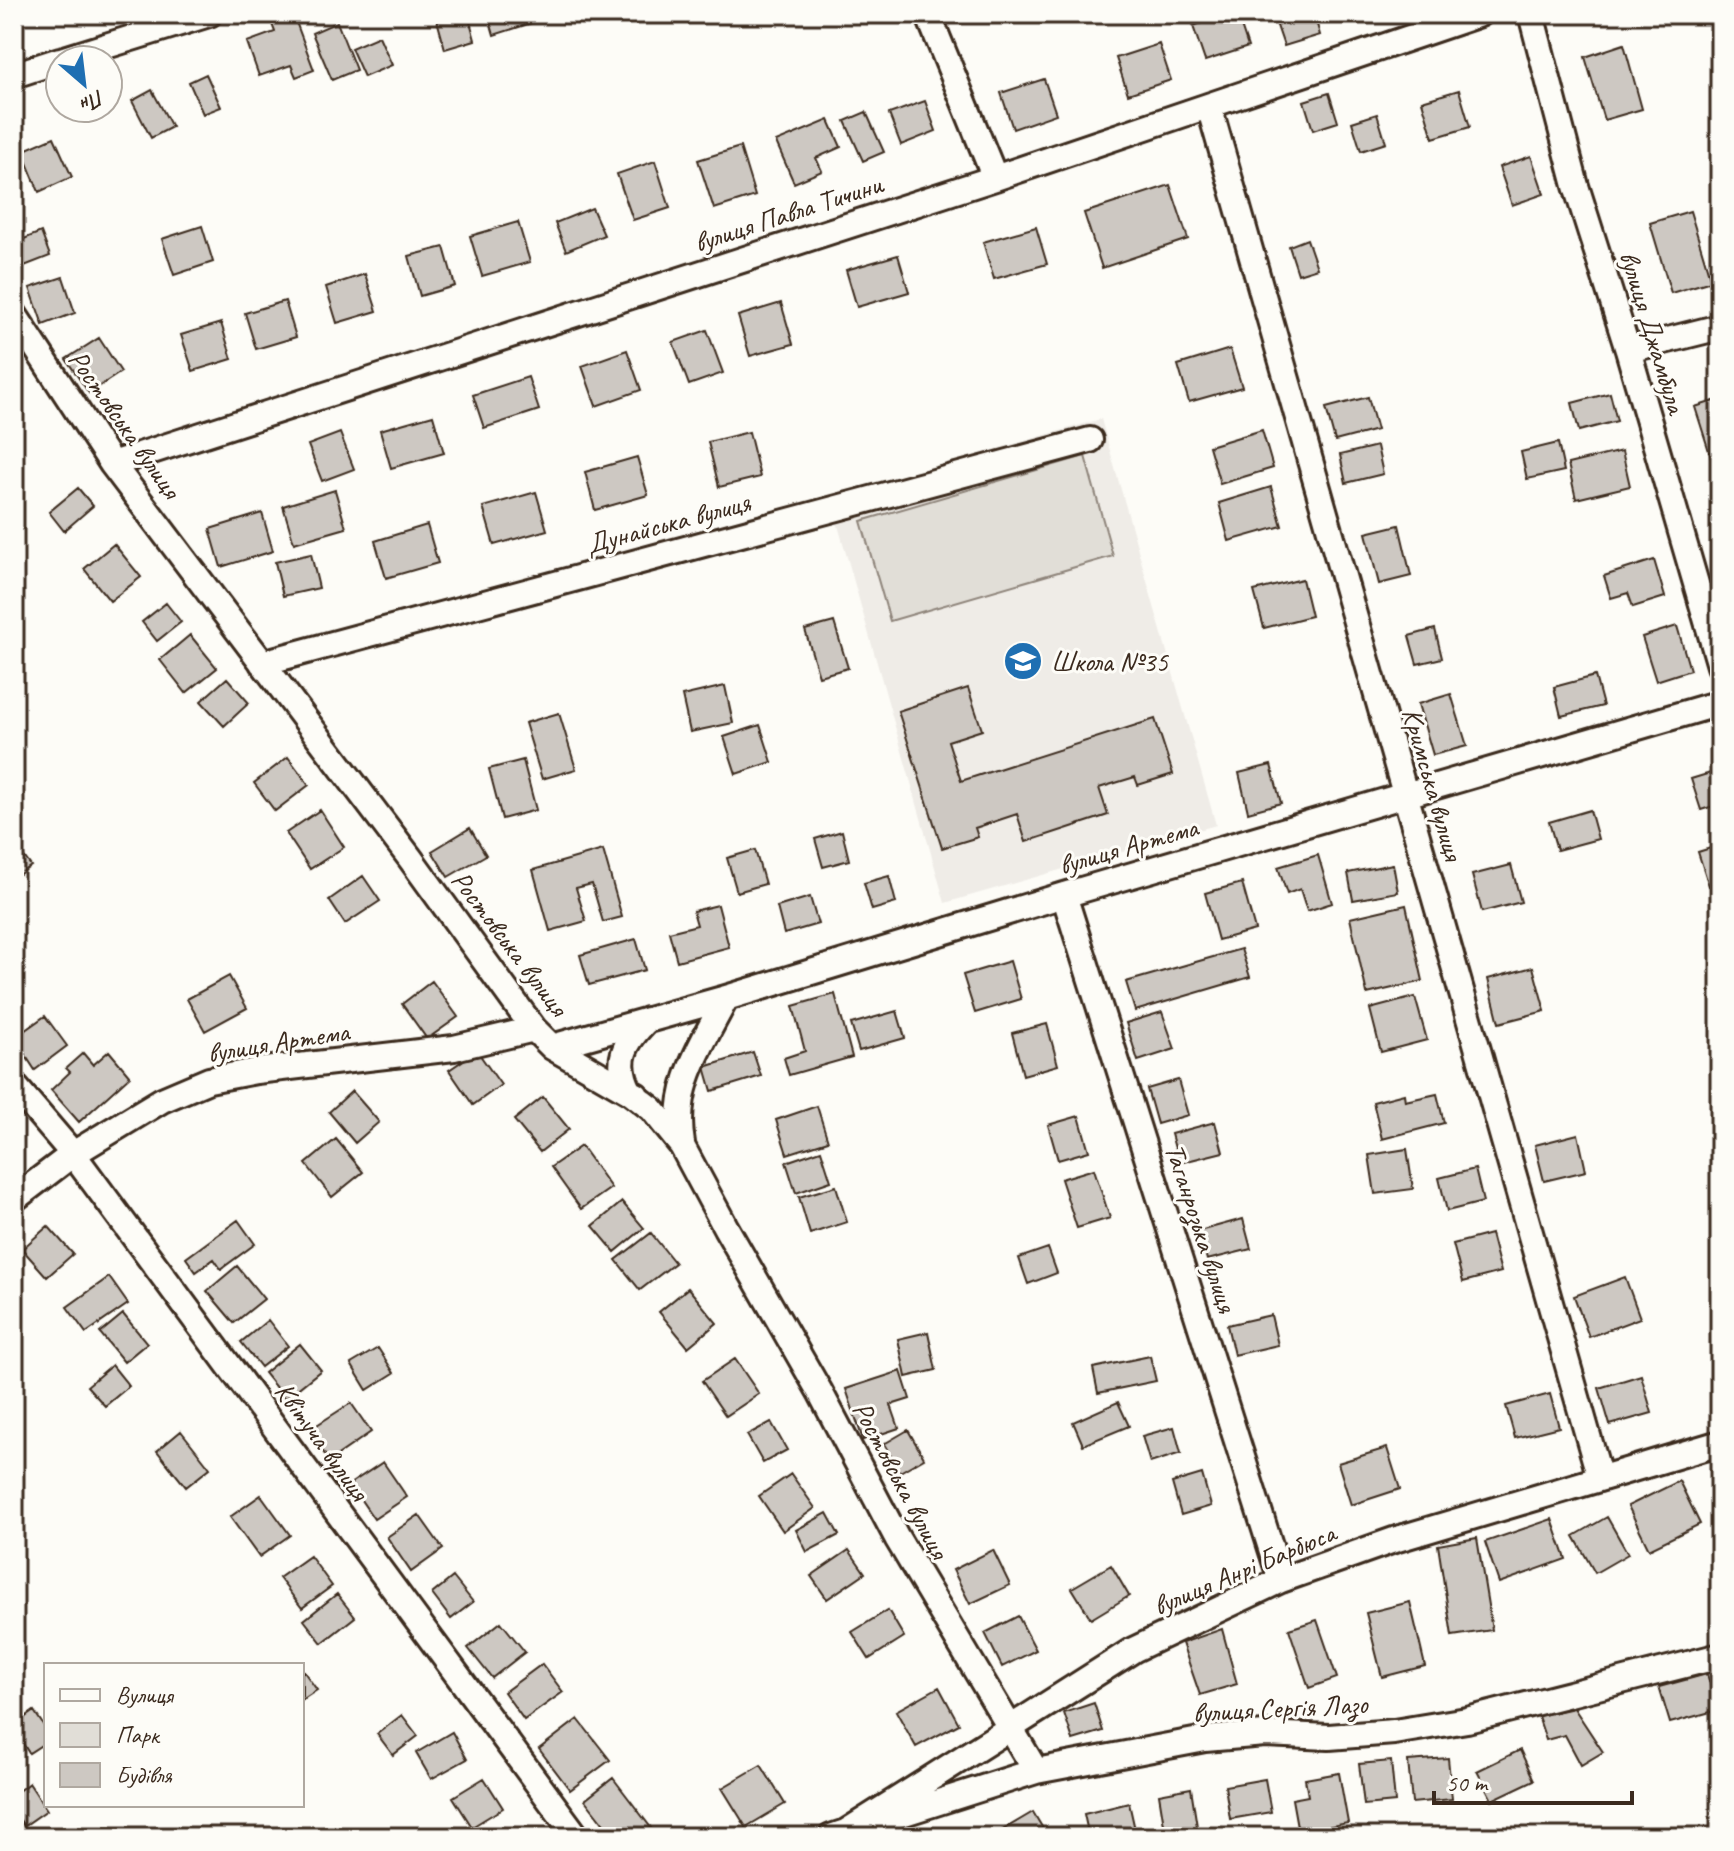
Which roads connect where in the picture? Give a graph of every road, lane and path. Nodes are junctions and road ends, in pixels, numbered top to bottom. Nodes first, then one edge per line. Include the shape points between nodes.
1 (209, 14) edge
2 (928, 14) edge
3 (1480, 14) edge
4 (1531, 14) edge
5 (112, 44) edge
6 (44, 65) edge
7 (14, 75) edge
8 (1209, 106) junction
9 (995, 178) junction
10 (14, 314) edge
11 (1720, 327) edge
12 (1628, 350) junction
13 (1090, 440) dead end
14 (112, 464) junction
15 (262, 663) junction
16 (1720, 666) edge
17 (1720, 703) edge
18 (1406, 797) junction
19 (1064, 895) junction
20 (726, 998) junction
21 (647, 1020) junction
22 (534, 1029) junction
23 (552, 1047) junction
24 (14, 1085) edge
25 (682, 1086) junction
26 (630, 1092) junction
27 (682, 1146) junction
28 (73, 1154) junction
29 (14, 1199) edge
30 (1720, 1443) edge
31 (1600, 1478) junction
32 (1281, 1580) junction
33 (1720, 1656) edge
34 (1011, 1727) junction
35 (1036, 1771) junction
36 (838, 1834) edge
37 (577, 1837) edge

1 - 5 street
2 - 9 street
3 - 8 street, вулиця Павла Тичини
4 - 12 street, вулиця Джамбула via 1576,186
6 - 7 street
8 - 9 street, вулиця Павла Тичини
8 - 18 street, Кримська вулиця
9 - 14 street, вулиця Павла Тичини
10 - 14 street, Ростовська вулиця
11 - 12 street
12 - 16 street, вулиця Джамбула
13 - 15 street, Дунайська вулиця
14 - 15 street, Ростовська вулиця
15 - 22 street, Ростовська вулиця
17 - 18 street, вулиця Артема
18 - 19 street, вулиця Артема
18 - 31 street, Кримська вулиця
19 - 20 street, вулиця Артема
19 - 32 street, Таганрозька вулиця
20 - 21 street, вулиця Артема
20 - 25 street
21 - 23 street, вулиця Артема
21 - 26 street via 635,1031 621,1062
22 - 23 street, Ростовська вулиця
22 - 28 street, вулиця Артема via 454,1048 209,1080 162,1100
23 - 26 street, Ростовська вулиця
24 - 28 street, Квітуча вулиця
25 - 26 street via 658,1099
25 - 27 street
26 - 27 street, Ростовська вулиця via 665,1122
27 - 34 street, Ростовська вулиця via 904,1551
28 - 29 street, вулиця Артема
28 - 37 street, Квітуча вулиця
30 - 31 street, вулиця Анрі Барбюса
31 - 32 street, вулиця Анрі Барбюса
32 - 34 street, вулиця Анрі Барбюса via 1133,1650
33 - 35 street, вулиця Сергія Лазо via 1467,1720 1329,1737 1265,1734 1205,1739
34 - 35 street, Ростовська вулиця
34 - 36 street, вулиця Анрі Барбюса
35 - 36 street, вулиця Сергія Лазо

